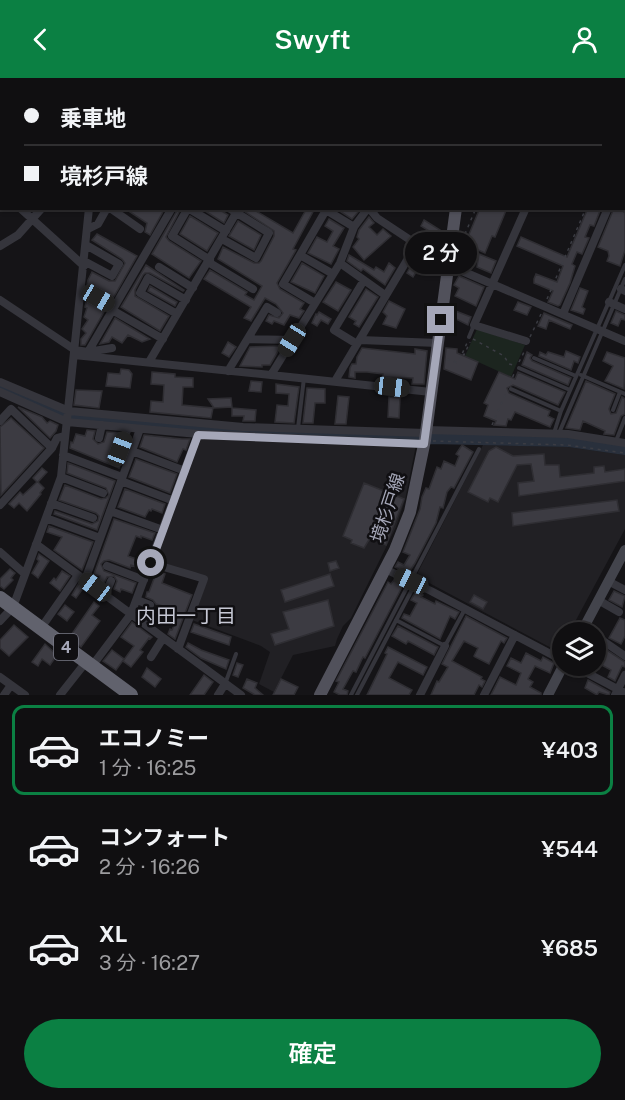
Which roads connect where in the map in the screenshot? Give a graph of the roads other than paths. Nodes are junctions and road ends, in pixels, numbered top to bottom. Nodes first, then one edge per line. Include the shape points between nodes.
1 (22, 210) edge
2 (40, 210) edge
3 (89, 210) edge
4 (108, 210) edge
5 (112, 210) edge
6 (171, 210) edge
7 (187, 210) edge
8 (191, 210) edge
9 (326, 210) edge
10 (328, 210) edge
11 (367, 210) edge
12 (371, 210) edge
13 (456, 210) edge
14 (525, 210) edge
15 (607, 210) edge
16 (238, 211) edge
17 (32, 219) junction
18 (354, 227) junction
19 (88, 229) junction
20 (140, 229) dead end
21 (226, 231) junction
22 (222, 239) junction
23 (416, 245) junction
24 (0, 246) edge
25 (86, 246) junction
26 (300, 255) junction
27 (209, 261) junction
28 (340, 263) junction
29 (84, 264) junction
30 (625, 265) edge
31 (448, 266) junction
32 (159, 267) dead end
33 (333, 274) junction
34 (625, 279) edge
35 (364, 280) junction
36 (493, 284) junction
37 (81, 288) junction
38 (193, 288) junction
39 (253, 289) dead end
40 (623, 290) edge
41 (386, 295) junction
42 (0, 300) edge
43 (186, 300) junction
44 (315, 303) junction
45 (612, 303) junction
46 (113, 309) junction
47 (625, 309) edge
48 (277, 313) dead end
49 (177, 314) junction
50 (563, 314) junction
51 (474, 325) junction
52 (600, 330) junction
53 (469, 337) road end
54 (162, 339) junction
55 (248, 339) junction
56 (292, 340) junction
57 (526, 341) dead end
58 (625, 341) edge
59 (359, 342) junction
60 (438, 343) junction
61 (112, 348) dead end
62 (74, 352) junction
63 (88, 352) junction
64 (534, 358) dead end
65 (149, 362) junction
66 (519, 368) road end
67 (228, 371) junction
68 (271, 375) junction
69 (579, 375) junction
70 (304, 378) junction
71 (335, 381) junction
72 (0, 382) edge
73 (511, 389) dead end
74 (431, 392) junction
75 (0, 393) edge
76 (571, 393) junction
77 (623, 393) edge
78 (19, 401) junction
79 (11, 410) junction
80 (613, 410) dead end
81 (69, 411) junction
82 (561, 411) junction
83 (625, 418) edge
84 (0, 421) edge
85 (67, 422) junction
86 (102, 425) junction
87 (128, 428) junction
88 (298, 428) junction
89 (140, 429) junction
90 (557, 434) junction
91 (198, 435) junction
92 (64, 436) junction
93 (426, 437) junction
94 (99, 438) dead end
95 (616, 441) junction
96 (625, 443) edge
97 (52, 448) junction
98 (479, 448) dead end
99 (120, 449) dead end
100 (132, 451) junction
101 (63, 455) junction
102 (185, 471) junction
103 (61, 477) junction
104 (122, 479) junction
105 (103, 493) dead end
106 (174, 501) junction
107 (51, 503) junction
108 (0, 505) edge
109 (110, 511) junction
110 (46, 518) junction
111 (93, 518) dead end
112 (163, 530) junction
113 (100, 538) junction
114 (36, 544) junction
115 (0, 552) edge
116 (624, 556) edge
117 (151, 563) junction
118 (107, 566) dead end
119 (385, 569) junction
120 (25, 574) junction
121 (82, 577) junction
122 (144, 580) junction
123 (111, 581) dead end
124 (608, 581) junction
125 (413, 582) junction
126 (625, 590) edge
127 (105, 595) junction
128 (0, 598) edge
129 (137, 600) junction
130 (598, 600) junction
131 (150, 605) dead end
132 (13, 607) junction
133 (465, 609) junction
134 (619, 612) dead end
135 (131, 614) junction
136 (396, 620) junction
137 (0, 621) edge
138 (589, 622) edge
139 (41, 628) junction
140 (514, 635) junction
141 (163, 638) junction
142 (606, 643) edge
143 (445, 646) junction
144 (178, 649) junction
145 (236, 654) dead end
146 (552, 655) edge
147 (625, 656) edge
148 (151, 657) dead end
149 (89, 664) junction
150 (625, 675) edge
151 (558, 676) edge
152 (591, 676) edge
153 (0, 677) edge
154 (225, 684) junction
155 (11, 685) junction
156 (619, 692) edge
157 (322, 694) edge
158 (4, 695) edge
159 (25, 695) edge
160 (60, 695) edge
161 (131, 695) edge
162 (218, 695) edge
163 (241, 695) edge
164 (351, 695) edge
165 (357, 695) edge
166 (420, 695) edge
167 (483, 695) edge
168 (548, 695) edge

1 - 17 street
2 - 17 street
3 - 19 street
4 - 19 street via 98,224
5 - 20 street
6 - 46 street
7 - 27 street via 172,236
8 - 21 street
9 - 26 street
10 - 18 street
11 - 18 street
12 - 23 street
13 - 31 main road, 境杉戸線
14 - 36 street
15 - 50 street
16 - 21 street
16 - 22 street via 269,233 256,258
17 - 24 street via 18,235
17 - 29 street
18 - 28 street
19 - 25 street
21 - 22 street
22 - 27 street
23 - 31 street
23 - 41 street
25 - 29 street
25 - 29 street via 119,264 112,276
26 - 33 street
26 - 44 street via 283,284
27 - 38 street
27 - 39 street
28 - 33 street
28 - 35 street
29 - 37 street
30 - 45 lane
31 - 36 street
31 - 60 main road, 境杉戸線
32 - 38 street
33 - 44 street
34 - 40 lane
35 - 41 street
35 - 59 street via 334,330
36 - 50 street
36 - 51 street
37 - 46 street
37 - 62 street
38 - 43 street
40 - 45 lane
41 - 59 street
42 - 62 street
43 - 49 street
43 - 49 street via 148,278 140,293
44 - 56 street
45 - 47 street
45 - 52 lane
46 - 54 street
46 - 63 street
48 - 55 street via 267,307
49 - 54 street
50 - 52 street
51 - 53 lane
51 - 57 street
52 - 58 street
52 - 69 lane
54 - 65 street
55 - 56 street
55 - 67 street
56 - 68 street
59 - 60 street
59 - 71 street
60 - 74 main road, 境杉戸線
61 - 63 street
62 - 63 street
62 - 65 street
62 - 81 street
64 - 69 lane
65 - 67 street
66 - 76 lane
67 - 68 street
68 - 70 street
69 - 76 lane
69 - 77 lane
70 - 71 street
70 - 88 lane
71 - 74 street
72 - 81 street
73 - 82 lane
74 - 93 main road, 境杉戸線
75 - 78 street
76 - 82 lane
76 - 90 lane
77 - 80 lane
78 - 79 street
78 - 85 street
79 - 84 street
79 - 97 street
81 - 85 street
81 - 88 street via 210,425
82 - 90 lane via 555,426
83 - 95 lane
85 - 86 street
85 - 92 street
86 - 87 street
86 - 94 street
87 - 89 street
87 - 99 street
88 - 93 street
89 - 91 street
89 - 100 street
90 - 93 street
90 - 95 street
91 - 93 street
91 - 102 street
92 - 97 street via 57,438
92 - 101 street
93 - 119 main road, 境杉戸線 via 410,512
95 - 96 street
97 - 108 street
98 - 125 lane
100 - 102 street
100 - 104 street
101 - 103 street
101 - 104 street
102 - 106 street
103 - 105 street
103 - 107 street
104 - 106 street
104 - 109 street
106 - 112 street
107 - 110 street
107 - 111 street
109 - 112 street
109 - 113 street
110 - 113 street
110 - 114 street
112 - 117 street
113 - 121 street
114 - 120 street
114 - 121 street
115 - 120 street
116 - 124 street
117 - 122 street
117 - 144 street via 204,579
118 - 122 street
119 - 125 street
119 - 157 main road, 境杉戸線
120 - 132 street
121 - 127 street
121 - 139 street
122 - 129 street
123 - 127 street
124 - 126 street
124 - 130 street
125 - 133 street
125 - 136 lane
125 - 164 lane
127 - 135 street
128 - 132 highway, 4
129 - 131 street
129 - 135 street
130 - 134 street
130 - 138 street
132 - 137 street
132 - 139 highway, 4
133 - 140 street
133 - 143 lane
135 - 141 street
135 - 149 street
136 - 143 lane
136 - 165 lane
139 - 149 highway, 4
140 - 146 street
140 - 167 street
141 - 144 street
141 - 148 street
142 - 147 street
143 - 166 street
144 - 154 street
145 - 154 lane
149 - 160 street
149 - 161 highway, 4
150 - 156 street
151 - 168 street
152 - 156 street
153 - 155 street
154 - 162 street
154 - 163 street
155 - 158 street
155 - 159 street

